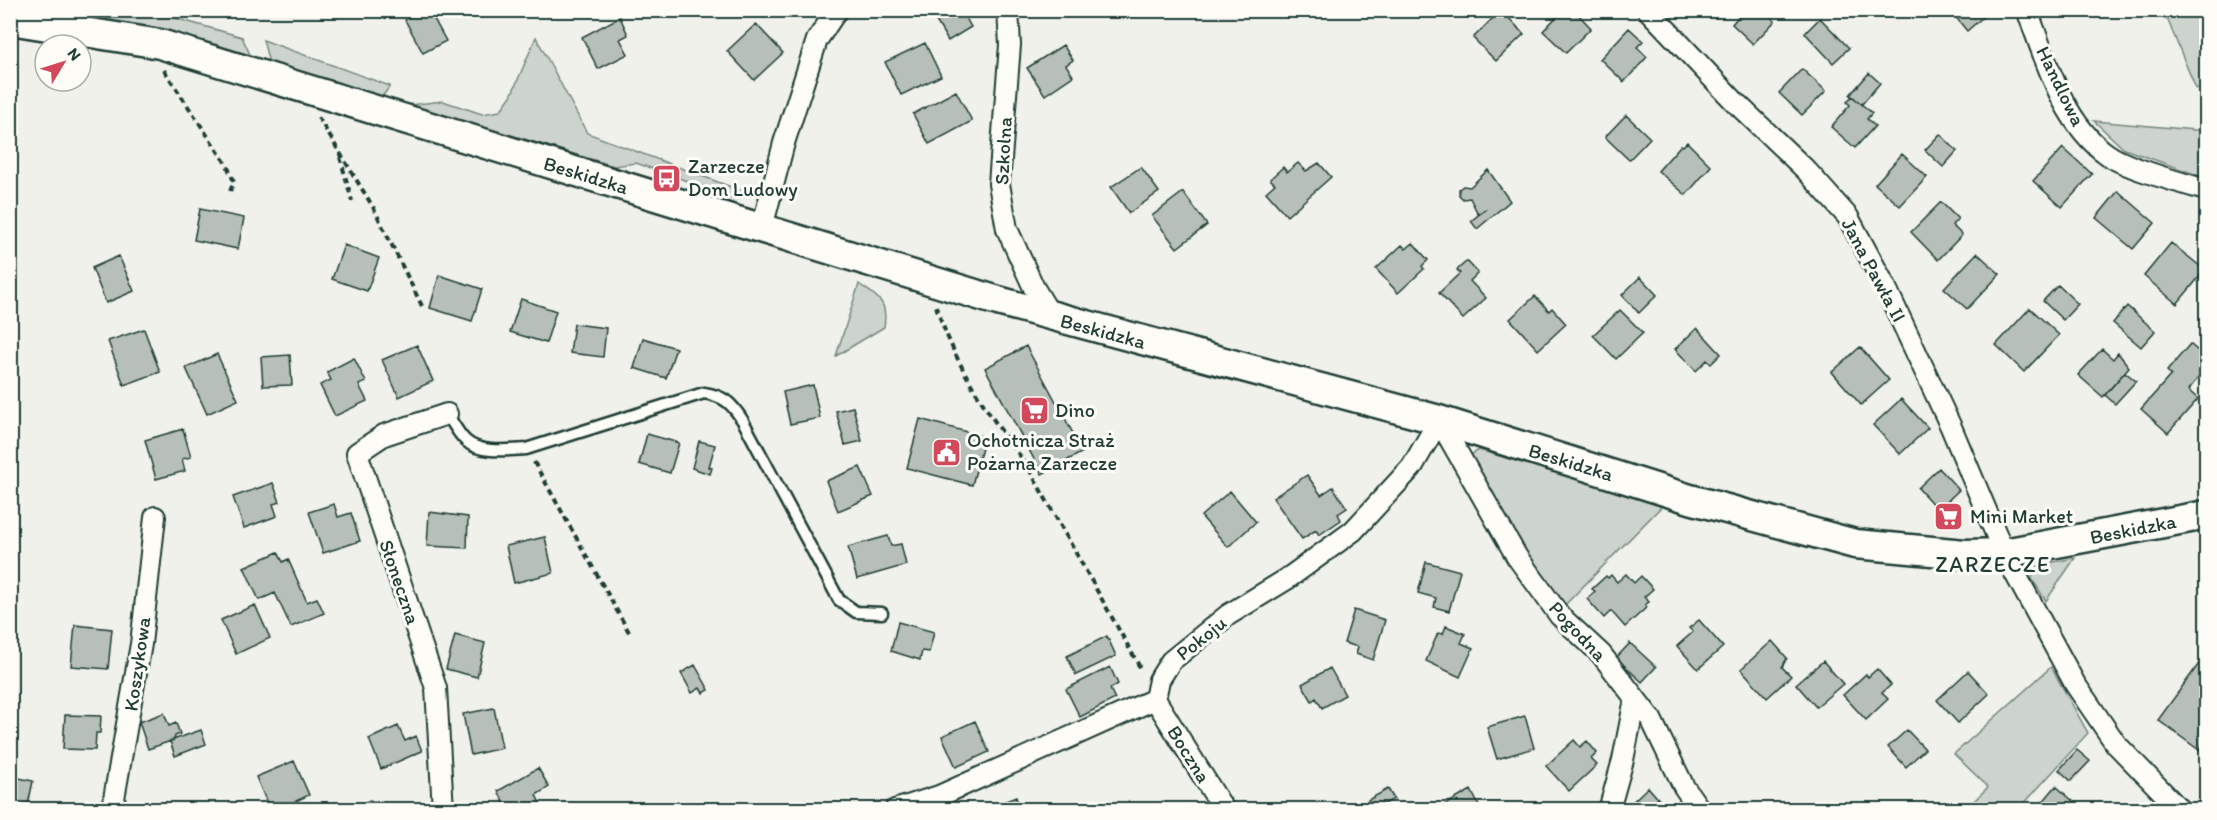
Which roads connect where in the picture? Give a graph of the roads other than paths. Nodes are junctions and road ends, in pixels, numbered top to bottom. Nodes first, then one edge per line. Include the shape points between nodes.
1 (837, 10) edge
2 (1008, 10) edge
3 (1648, 10) edge
4 (2027, 10) edge
5 (10, 20) edge
6 (2206, 190) edge
7 (762, 228) junction
8 (1051, 316) junction
9 (447, 414) joint
10 (1439, 420) junction
11 (2206, 515) edge
12 (155, 517) dead end
13 (2004, 553) junction
14 (882, 613) dead end
15 (1157, 690) junction
16 (1635, 699) junction
17 (112, 810) edge
18 (443, 810) edge
19 (895, 810) edge
20 (1224, 810) edge
21 (1609, 810) edge
22 (1700, 810) edge
23 (2180, 810) edge

1 - 7 street via 817,40
2 - 8 street, Szkolna via 1010,45 999,184 1007,229
3 - 13 street, Jana Pawła II via 1848,217 1886,288 1951,428
4 - 6 street, Handlowa via 2057,87 2084,134 2108,155
5 - 7 street, Beskidzka via 145,42
7 - 8 street, Beskidzka
8 - 10 street, Beskidzka
9 - 14 lane via 475,447 526,449 704,393 717,395 731,402 743,421 839,600 856,612
9 - 18 street, Słoneczna via 384,435 357,453 436,688
10 - 13 street, Beskidzka via 1690,499 1855,544 1965,554
10 - 15 street, Pokoju via 1412,467 1353,531 1287,579 1228,615 1171,661
10 - 16 street, Pogodna via 1518,557 1560,616 1601,654
11 - 13 street, Beskidzka
12 - 17 street, Koszykowa via 141,644
13 - 23 street, Jana Pawła II via 2075,684 2116,744
15 - 19 street, Pokoju via 939,796
15 - 20 street, Boczna
16 - 21 street
16 - 22 street, Pogodna via 1651,719 1684,787

